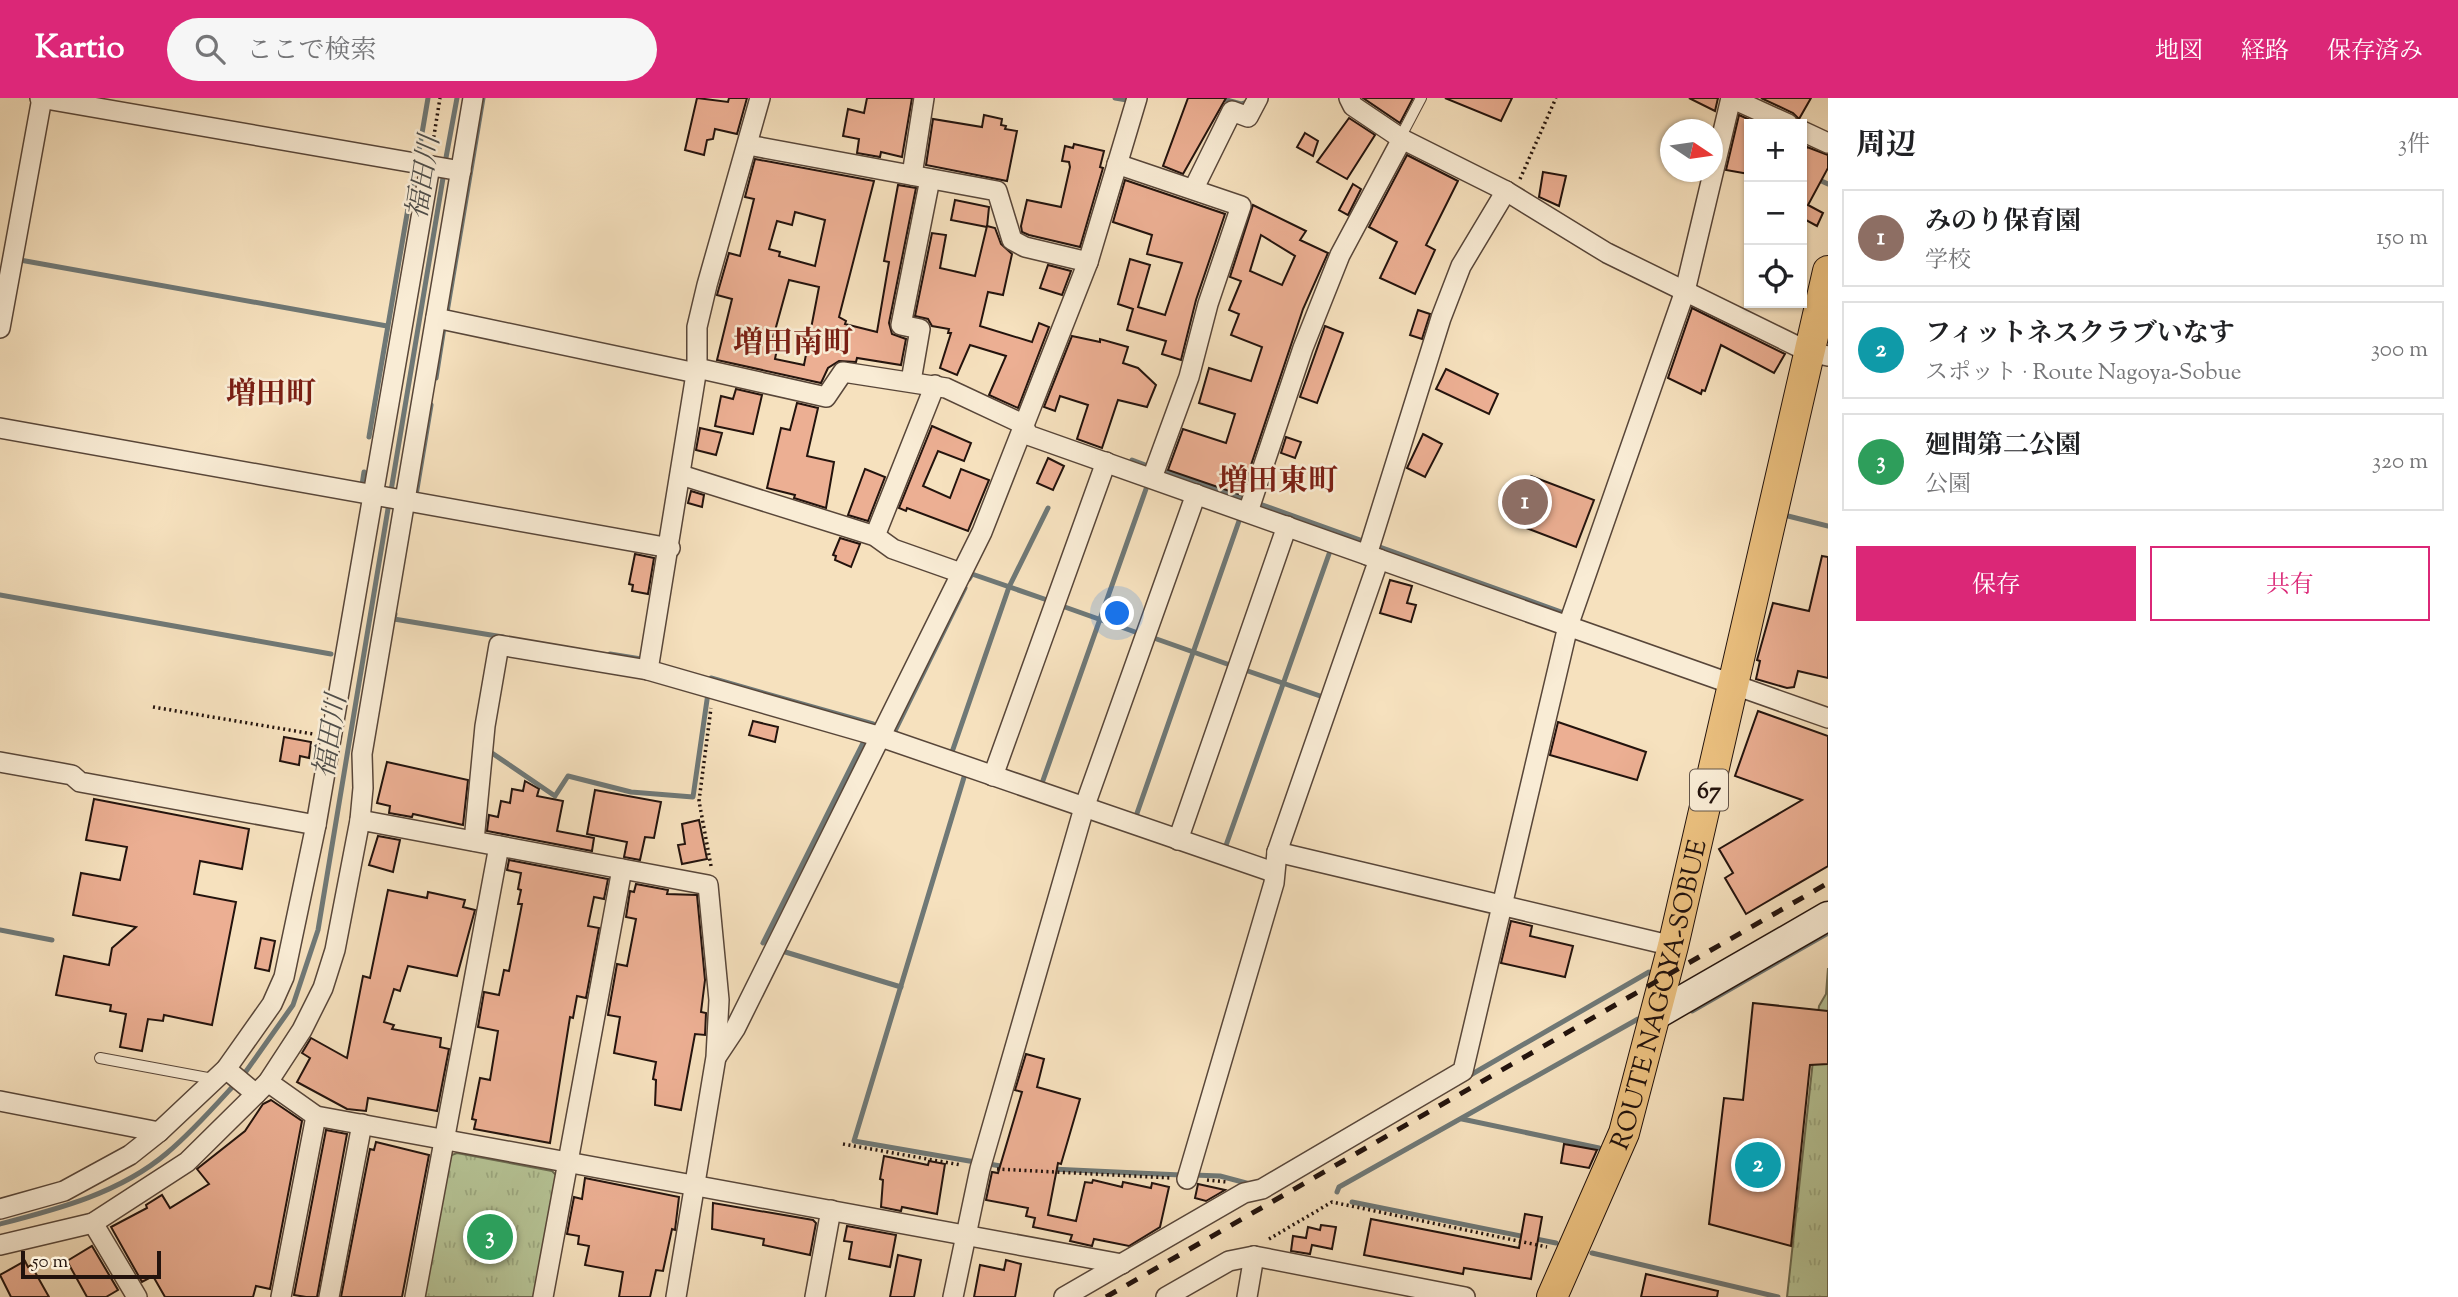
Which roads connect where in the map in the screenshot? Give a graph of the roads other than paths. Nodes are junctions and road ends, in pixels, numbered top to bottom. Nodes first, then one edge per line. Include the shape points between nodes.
1 (41, 98) edge
2 (473, 98) edge
3 (760, 98) edge
4 (924, 98) edge
5 (1137, 98) edge
6 (1258, 98) edge
7 (1349, 98) edge
8 (1421, 98) edge
9 (1731, 98) edge
10 (1777, 119) edge
11 (1807, 133) edge
12 (1401, 138) junction
13 (1828, 143) edge
14 (748, 145) junction
15 (1117, 164) junction
16 (444, 168) junction
17 (921, 177) junction
18 (1194, 188) junction
19 (1509, 192) junction
20 (1088, 262) junction
21 (1828, 271) edge
22 (1685, 291) junction
23 (436, 318) junction
24 (0, 328) edge
25 (1818, 354) edge
26 (697, 370) junction
27 (911, 381) junction
28 (935, 385) junction
29 (1023, 424) junction
30 (0, 428) edge
31 (1106, 462) junction
32 (681, 475) junction
33 (1152, 478) junction
34 (1196, 494) junction
35 (390, 498) junction
36 (1248, 512) junction
37 (1287, 526) junction
38 (875, 536) junction
39 (670, 548) junction
40 (1373, 557) junction
41 (961, 573) junction
42 (1568, 626) junction
43 (648, 670) junction
44 (1733, 684) junction
45 (1828, 719) edge
46 (881, 737) junction
47 (0, 762) edge
48 (993, 776) junction
49 (1084, 808) junction
50 (360, 820) junction
51 (316, 825) junction
52 (1178, 840) junction
53 (474, 841) junction
54 (499, 846) junction
55 (1277, 852) junction
56 (622, 869) junction
57 (1273, 872) junction
58 (1503, 907) junction
59 (1828, 916) edge
60 (1672, 946) junction
61 (1656, 1015) junction
62 (716, 1057) junction
63 (100, 1058) dead end
64 (225, 1075) junction
65 (258, 1088) junction
66 (0, 1101) edge
67 (316, 1116) junction
68 (362, 1124) junction
69 (159, 1132) junction
70 (445, 1139) junction
71 (568, 1162) junction
72 (1187, 1179) road end
73 (696, 1185) junction
74 (0, 1209) edge
75 (831, 1210) junction
76 (93, 1223) junction
77 (966, 1235) junction
78 (0, 1245) edge
79 (1254, 1256) junction
80 (1122, 1264) junction
81 (1376, 1288) edge
82 (137, 1297) edge
83 (281, 1297) edge
84 (330, 1297) edge
85 (415, 1297) edge
86 (543, 1297) edge
87 (676, 1297) edge
88 (816, 1297) edge
89 (953, 1297) edge
90 (1064, 1297) edge
91 (1166, 1297) edge
92 (1247, 1297) edge
93 (1465, 1297) edge
94 (1552, 1297) edge

1 - 16 street
1 - 24 street
2 - 16 street
3 - 14 street
4 - 17 street
5 - 15 street
6 - 18 street via 1248,117 1232,111
7 - 12 street via 1353,106
8 - 12 lane
9 - 10 street
9 - 22 street
11 - 13 street
12 - 19 street
12 - 36 street via 1340,256 1303,348
14 - 17 street
14 - 26 street via 697,327
15 - 18 street
15 - 20 street
16 - 23 street
16 - 35 street
17 - 20 street via 997,191 1012,240
17 - 27 street via 901,325 920,330
18 - 33 street via 1241,206 1189,377
19 - 22 street via 1607,253
19 - 40 street via 1461,266 1441,318
20 - 29 street
21 - 25 main road, ROUTE NAGOYA-SOBUE / 67
22 - 25 street
22 - 42 street
23 - 26 street
23 - 35 street
25 - 44 main road, ROUTE NAGOYA-SOBUE / 67
26 - 27 street via 826,397 843,372
26 - 32 street
27 - 28 street
28 - 29 street
28 - 38 street
29 - 31 street via 1028,435
29 - 41 street
30 - 35 street
31 - 33 street
31 - 48 street
32 - 38 street
32 - 39 street
33 - 34 street
34 - 36 street
34 - 49 street
35 - 39 street
35 - 50 street via 362,754
35 - 51 street via 331,737
36 - 37 street
37 - 40 street
37 - 52 street
38 - 41 street via 893,549
39 - 43 street
40 - 42 street
40 - 55 street
41 - 46 street
42 - 44 street
42 - 58 street
43 - 46 street
43 - 53 street via 499,645 485,726
44 - 45 street
44 - 60 main road, ROUTE NAGOYA-SOBUE / 67
46 - 48 street
46 - 62 street via 735,1029
47 - 51 street via 72,775 80,782
48 - 49 street
49 - 52 street
49 - 77 street via 980,1168
50 - 53 street
50 - 65 street via 335,950 323,988 302,1030
51 - 64 street via 284,977 272,1004
52 - 57 street
53 - 54 street
54 - 56 street
54 - 70 street
55 - 57 street
55 - 58 street
56 - 62 street via 708,885 719,1000
56 - 71 street
57 - 72 street via 1274,883
58 - 60 street
58 - 80 street via 1463,1071 1262,1189 1244,1193
59 - 61 street
60 - 61 main road, ROUTE NAGOYA-SOBUE / 67
61 - 94 main road, ROUTE NAGOYA-SOBUE / 67 via 1624,1133
62 - 73 street
63 - 64 lane
64 - 65 street
64 - 69 street
65 - 67 street
65 - 76 street via 187,1162
66 - 69 street
67 - 68 street
67 - 83 street
68 - 70 street
68 - 84 street
69 - 74 street via 130,1155 64,1191
70 - 71 street
70 - 85 street
71 - 73 street
71 - 86 street
73 - 75 street
73 - 87 street
75 - 77 street
75 - 88 street
76 - 78 street
76 - 82 street
77 - 80 street
77 - 89 street
79 - 81 street
79 - 91 street via 1229,1261
79 - 92 street
80 - 90 street
81 - 93 street

